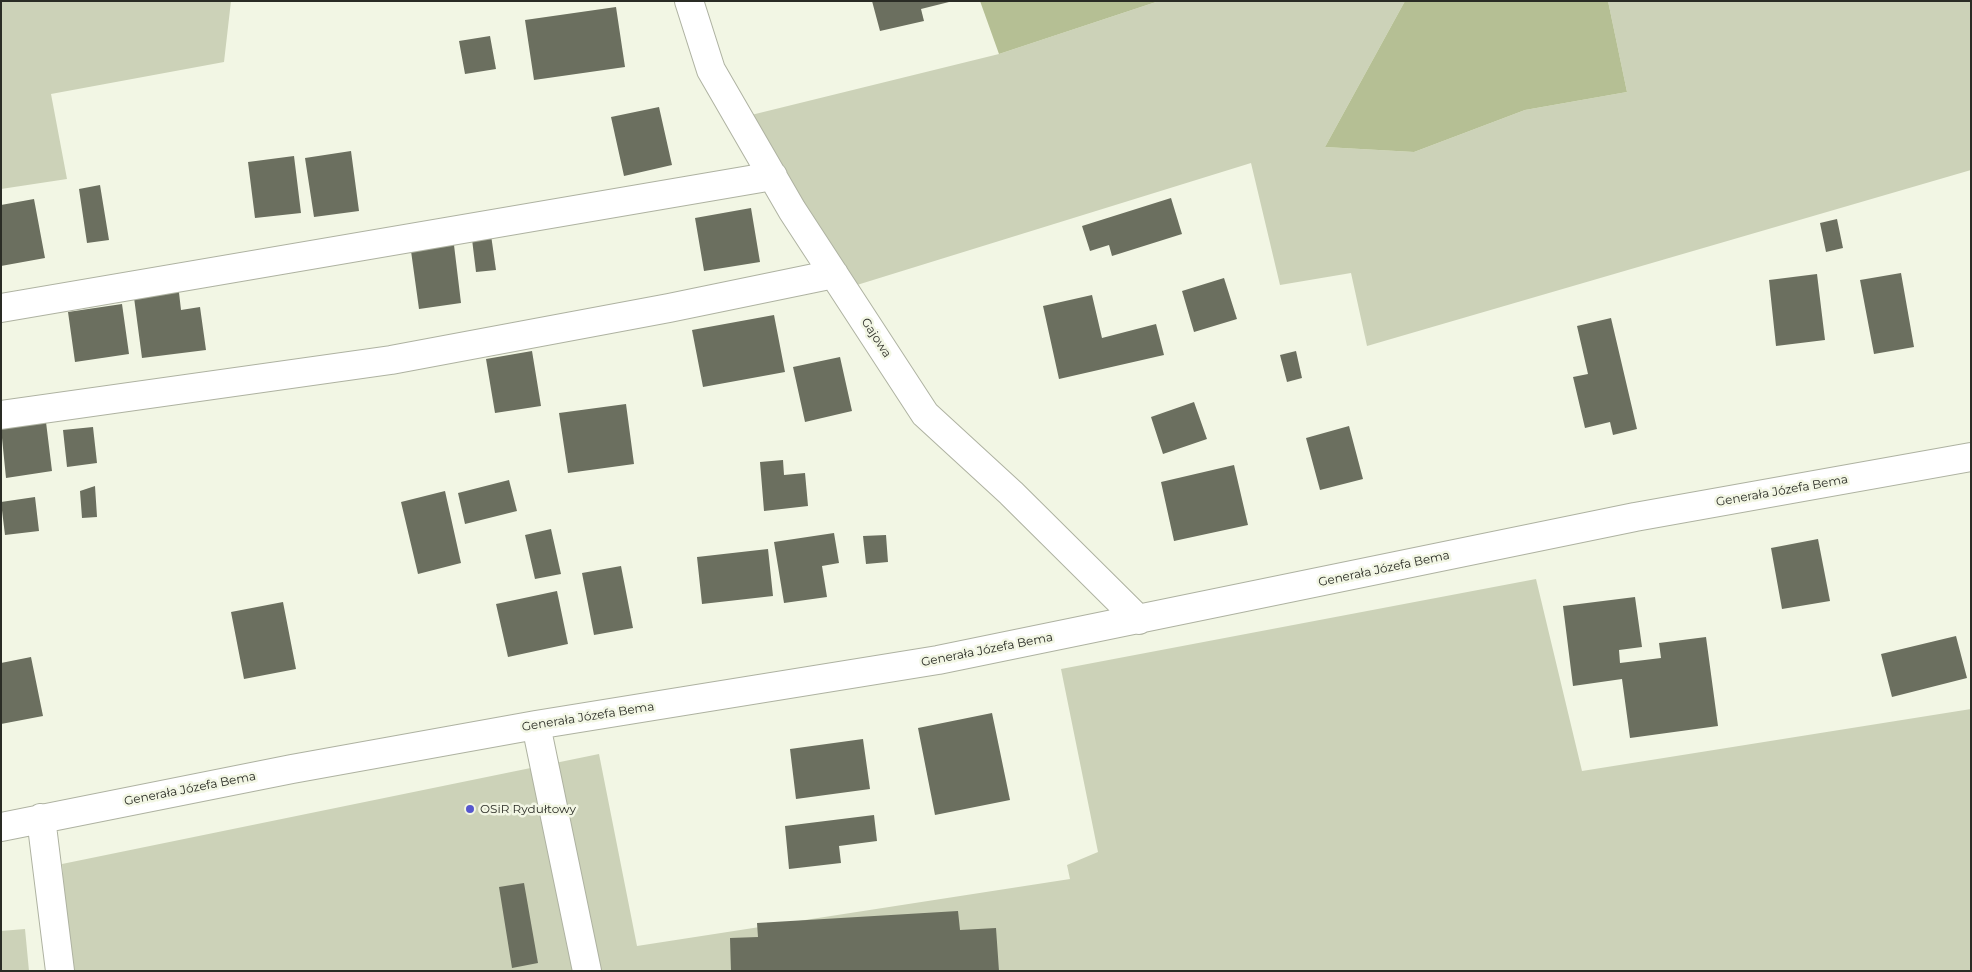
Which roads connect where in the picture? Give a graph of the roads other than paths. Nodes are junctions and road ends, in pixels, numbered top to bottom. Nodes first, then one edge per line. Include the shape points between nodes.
1 (689, 1) edge
2 (773, 176) junction
3 (834, 274) junction
4 (1, 308) edge
5 (1, 415) edge
6 (1971, 457) edge
7 (1139, 620) junction
8 (536, 725) junction
9 (41, 818) junction
10 (1, 827) edge
11 (60, 971) edge
12 (587, 971) edge

1 - 2 street, Gajowa via 711,70
2 - 3 street, Gajowa
2 - 4 street
3 - 5 street via 391,360
3 - 7 street, Gajowa via 925,414
6 - 7 street, Generała Józefa Bema via 1635,517
7 - 8 street, Generała Józefa Bema via 938,660
8 - 9 street, Generała Józefa Bema
8 - 12 street
9 - 10 street, Generała Józefa Bema
9 - 11 street

